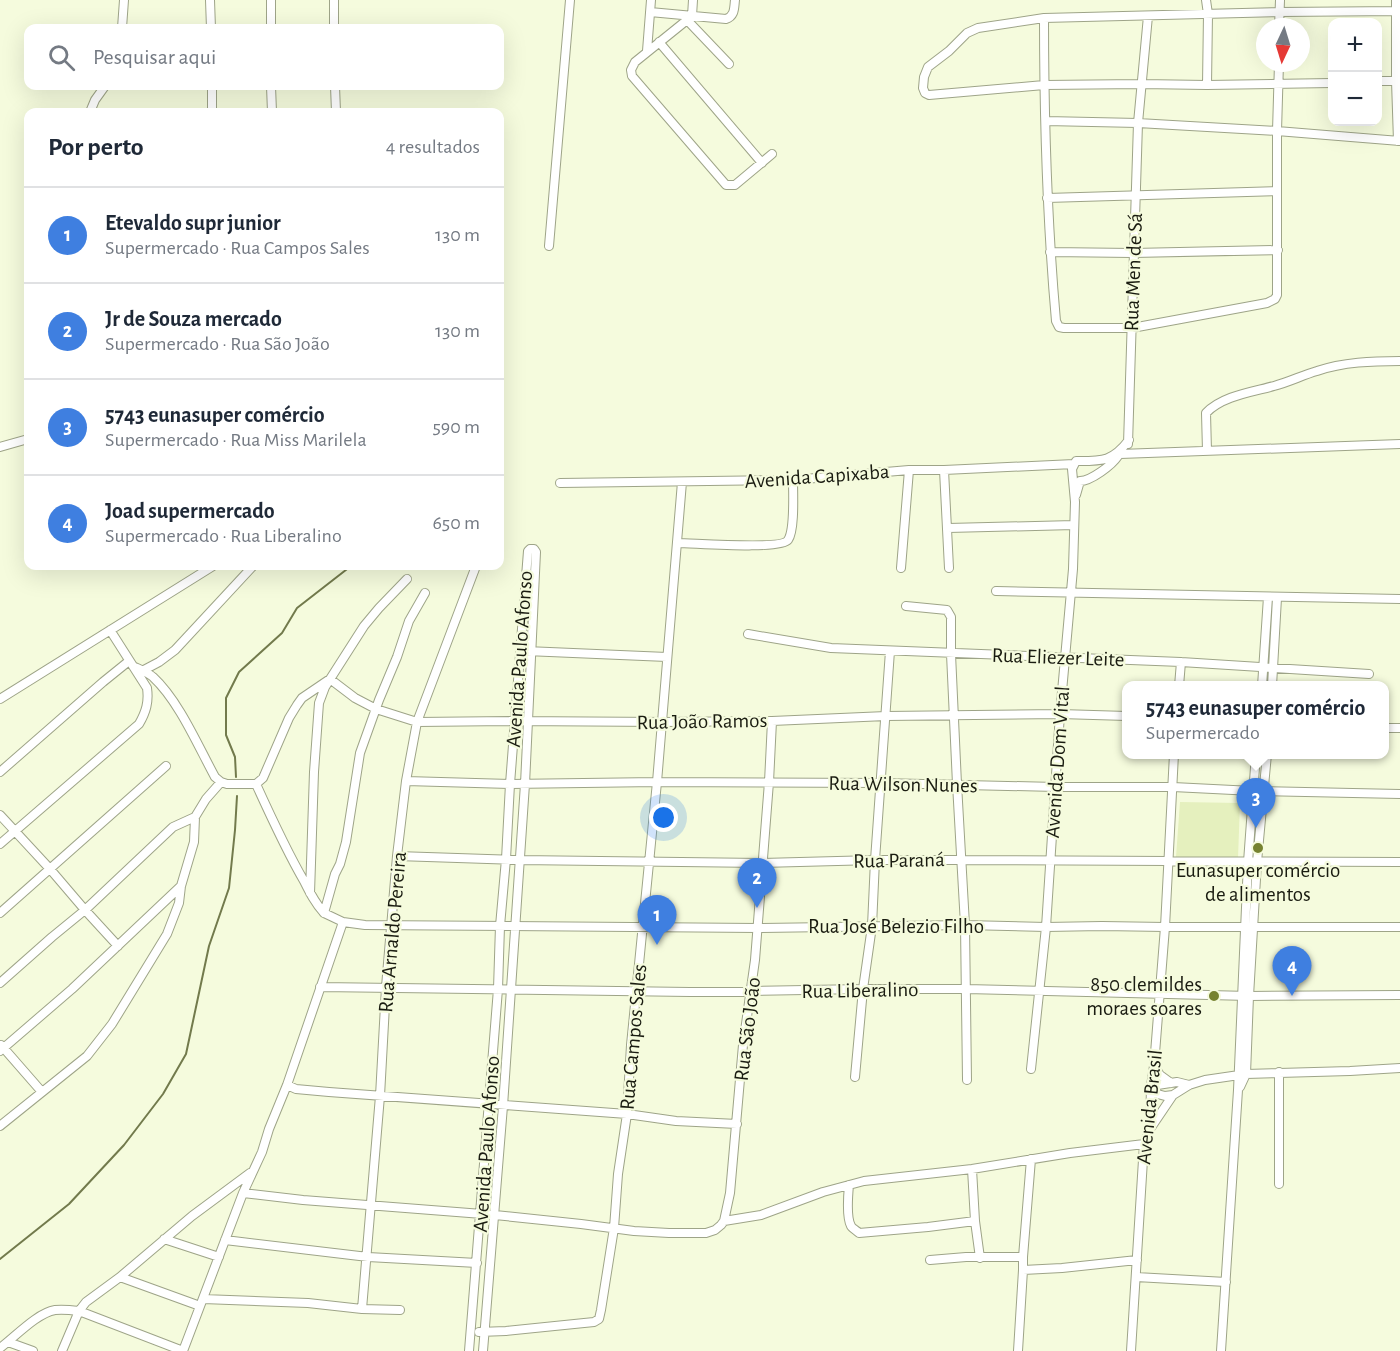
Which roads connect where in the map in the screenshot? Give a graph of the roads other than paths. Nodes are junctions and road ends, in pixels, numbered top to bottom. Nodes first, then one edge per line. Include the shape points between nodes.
1 (124, 0) edge
2 (210, 0) edge
3 (271, 0) edge
4 (334, 0) edge
5 (570, 0) edge
6 (651, 0) edge
7 (693, 0) edge
8 (735, 0) edge
9 (1206, 0) edge
10 (1280, 0) edge
11 (1396, 0) edge
12 (1398, 11) edge
13 (650, 12) junction
14 (1279, 12) junction
15 (1208, 14) junction
16 (1148, 16) junction
17 (689, 18) junction
18 (1044, 18) junction
19 (1279, 18) edge
20 (122, 24) edge
21 (211, 24) edge
22 (271, 24) edge
23 (334, 24) edge
24 (659, 42) junction
25 (647, 51) junction
26 (729, 64) dead end
27 (1279, 72) edge
28 (1382, 81) edge
29 (1398, 81) edge
30 (1328, 83) edge
31 (1141, 84) junction
32 (1044, 85) junction
33 (1207, 85) junction
34 (1279, 85) junction
35 (102, 90) edge
36 (212, 90) edge
37 (272, 90) edge
38 (335, 90) edge
39 (92, 108) edge
40 (212, 108) edge
41 (272, 108) edge
42 (336, 108) edge
43 (1046, 121) junction
44 (1138, 123) junction
45 (1277, 131) junction
46 (1399, 141) edge
47 (772, 154) dead end
48 (762, 163) junction
49 (1277, 191) junction
50 (1135, 195) junction
51 (1047, 198) junction
52 (549, 246) dead end
53 (1278, 250) junction
54 (1050, 252) junction
55 (1133, 253) junction
56 (1132, 328) junction
57 (1400, 361) edge
58 (24, 440) edge
59 (1129, 441) junction
60 (1400, 444) edge
61 (0, 447) edge
62 (1207, 451) junction
63 (1120, 454) junction
64 (1077, 462) junction
65 (909, 470) junction
66 (944, 470) junction
67 (793, 480) junction
68 (682, 482) junction
69 (560, 483) dead end
70 (1075, 502) junction
71 (1074, 525) junction
72 (948, 528) junction
73 (678, 543) junction
74 (901, 568) dead end
75 (949, 568) dead end
76 (207, 570) edge
77 (249, 570) edge
78 (474, 570) edge
79 (407, 579) dead end
80 (996, 591) dead end
81 (425, 593) dead end
82 (1071, 593) junction
83 (1273, 597) junction
84 (1400, 599) edge
85 (906, 606) dead end
86 (110, 630) junction
87 (748, 634) dead end
88 (519, 651) junction
89 (530, 651) junction
90 (890, 651) junction
91 (951, 654) junction
92 (667, 657) junction
93 (1066, 657) junction
94 (1181, 662) junction
95 (131, 663) junction
96 (1263, 668) junction
97 (1273, 669) junction
98 (142, 671) junction
99 (1370, 674) dead end
100 (330, 679) junction
101 (1179, 681) edge
102 (1262, 681) edge
103 (1272, 681) edge
104 (0, 699) edge
105 (376, 709) junction
106 (1060, 714) junction
107 (886, 716) junction
108 (954, 716) junction
109 (1122, 716) edge
110 (514, 721) junction
111 (529, 721) junction
112 (772, 721) junction
113 (663, 722) junction
114 (417, 723) junction
115 (1174, 759) edge
116 (1256, 759) edge
117 (1267, 759) edge
118 (166, 766) dead end
119 (0, 772) edge
120 (406, 781) junction
121 (221, 782) junction
122 (657, 782) junction
123 (770, 782) junction
124 (881, 783) junction
125 (256, 784) junction
126 (510, 784) junction
127 (525, 784) junction
128 (957, 784) junction
129 (1056, 787) junction
130 (1173, 787) junction
131 (1253, 791) junction
132 (1264, 791) junction
133 (1400, 794) edge
134 (0, 815) edge
135 (195, 817) junction
136 (15, 831) junction
137 (0, 844) edge
138 (397, 856) junction
139 (506, 859) junction
140 (519, 860) junction
141 (874, 860) junction
142 (961, 860) junction
143 (649, 861) junction
144 (1050, 861) junction
145 (1168, 861) junction
146 (1252, 862) junction
147 (1400, 862) edge
148 (762, 863) junction
149 (50, 869) junction
150 (181, 886) junction
151 (310, 893) junction
152 (85, 910) junction
153 (0, 913) edge
154 (324, 913) junction
155 (343, 922) junction
156 (391, 925) junction
157 (965, 925) junction
158 (500, 926) junction
159 (515, 926) junction
160 (872, 926) junction
161 (643, 927) junction
162 (1046, 927) junction
163 (1165, 927) junction
164 (1249, 927) junction
165 (1400, 927) edge
166 (758, 928) junction
167 (118, 946) junction
168 (0, 983) edge
169 (320, 987) junction
170 (386, 987) junction
171 (863, 989) junction
172 (966, 989) junction
173 (498, 990) junction
174 (511, 990) junction
175 (1039, 990) junction
176 (637, 991) junction
177 (751, 992) junction
178 (1160, 995) junction
179 (1400, 995) edge
180 (1245, 996) junction
181 (1, 1048) edge
182 (1154, 1066) junction
183 (1400, 1068) edge
184 (1031, 1070) dead end
185 (1279, 1072) junction
186 (1242, 1074) junction
187 (855, 1077) dead end
188 (967, 1080) dead end
189 (1171, 1083) junction
190 (287, 1085) junction
191 (1189, 1085) junction
192 (1150, 1089) junction
193 (42, 1092) junction
194 (1173, 1095) junction
195 (380, 1096) junction
196 (489, 1104) junction
197 (503, 1106) junction
198 (627, 1114) junction
199 (737, 1125) junction
200 (0, 1126) edge
201 (1150, 1129) junction
202 (1144, 1144) junction
203 (1031, 1159) junction
204 (972, 1169) junction
205 (252, 1171) junction
206 (1279, 1184) dead end
207 (849, 1185) junction
208 (243, 1193) junction
209 (371, 1205) junction
210 (480, 1215) junction
211 (495, 1215) junction
212 (724, 1221) junction
213 (975, 1221) junction
214 (614, 1228) junction
215 (164, 1239) junction
216 (225, 1240) junction
217 (219, 1257) junction
218 (368, 1257) junction
219 (1023, 1257) junction
220 (980, 1258) junction
221 (930, 1260) dead end
222 (1137, 1260) junction
223 (477, 1263) junction
224 (1023, 1270) junction
225 (120, 1277) junction
226 (1136, 1277) junction
227 (1226, 1282) junction
228 (201, 1302) junction
229 (362, 1309) junction
230 (400, 1310) dead end
231 (79, 1311) junction
232 (470, 1332) junction
233 (484, 1332) junction
234 (8, 1342) junction
235 (0, 1348) edge
236 (33, 1351) edge
237 (62, 1351) edge
238 (183, 1351) edge
239 (469, 1351) edge
240 (483, 1351) edge
241 (1018, 1351) edge
242 (1131, 1351) edge
243 (1221, 1351) edge

1 - 20 street
2 - 21 street
3 - 22 street
4 - 23 street
5 - 52 street
6 - 13 street
7 - 17 street
8 - 17 street via 729,18
9 - 15 street
10 - 14 street
11 - 12 street
12 - 14 street
12 - 29 street
13 - 17 street
13 - 25 street
14 - 15 street
14 - 19 street
15 - 16 street
15 - 33 street
16 - 18 street
16 - 31 street, Rua Men de Sá
17 - 24 street
17 - 26 street
18 - 32 street
18 - 32 street via 968,33 928,67 923,88 929,96
24 - 25 street
24 - 48 street
25 - 48 street via 635,62 632,76 726,185 735,185
27 - 34 street
28 - 29 street
29 - 46 street
30 - 34 street
31 - 32 street
31 - 33 street
31 - 44 street, Rua Men de Sá
32 - 43 street
33 - 34 street
34 - 45 street
35 - 39 street
36 - 40 street
37 - 41 street
38 - 42 street
43 - 44 street
43 - 51 street
44 - 45 street
44 - 50 street, Rua Men de Sá
45 - 46 street
45 - 49 street
47 - 48 street
49 - 50 street
49 - 53 street
50 - 51 street
50 - 55 street, Rua Men de Sá
51 - 54 street
53 - 55 street
53 - 56 street via 1275,299
54 - 55 street
54 - 56 street via 1059,327
55 - 56 street, Rua Men de Sá
56 - 59 street, Rua Men de Sá
57 - 62 street via 1342,365 1212,407 1206,413
58 - 61 street
59 - 63 street
59 - 64 street, Avenida Capixaba via 1105,460
60 - 62 street
62 - 63 street
63 - 70 street via 1107,468 1080,481
64 - 66 street, Avenida Capixaba
64 - 70 street, Avenida Dom Vital via 1072,469
65 - 66 street, Avenida Capixaba
65 - 67 street, Avenida Capixaba
65 - 74 street
66 - 72 street
67 - 68 street, Avenida Capixaba
67 - 73 street via 792,530 784,543
68 - 69 street, Avenida Capixaba
68 - 73 street, Rua Campos Sales
70 - 71 street, Avenida Dom Vital
71 - 72 street
71 - 82 street, Avenida Dom Vital
72 - 75 street
73 - 92 street, Rua Campos Sales
76 - 86 street
77 - 98 street via 175,650
78 - 114 street, Rua Arnaldo Pereira
79 - 100 street via 364,626
80 - 82 street
81 - 105 street via 409,621
82 - 83 street
82 - 93 street, Avenida Dom Vital
83 - 84 street
83 - 96 street
83 - 97 street
85 - 91 street via 947,610 951,617
86 - 95 street
86 - 104 street
87 - 90 street, Rua Eliezer Leite via 831,648
88 - 89 street
88 - 89 street, Avenida Paulo Afonso via 528,551 534,549
88 - 110 street, Avenida Paulo Afonso
89 - 92 street
89 - 111 street, Avenida Paulo Afonso
90 - 91 street, Rua Eliezer Leite
90 - 107 street
91 - 93 street, Rua Eliezer Leite
91 - 108 street
92 - 113 street, Rua Campos Sales
93 - 94 street, Rua Eliezer Leite
93 - 106 street, Avenida Dom Vital
94 - 96 street, Rua Eliezer Leite
94 - 101 street
95 - 98 street
95 - 119 street via 103,682
95 - 136 street via 147,688 148,699 139,724
96 - 97 street, Rua Eliezer Leite
96 - 102 street
97 - 99 street, Rua Eliezer Leite
97 - 103 street
98 - 121 street via 164,688 214,777
100 - 105 street, Rua João Ramos
100 - 125 street via 297,705 263,778
100 - 151 street via 319,703
105 - 114 street, Rua João Ramos
105 - 154 street via 360,753 346,842
106 - 108 street, Rua João Ramos
106 - 109 street, Rua João Ramos
106 - 129 street, Avenida Dom Vital
107 - 108 street, Rua João Ramos
107 - 112 street, Rua João Ramos
107 - 124 street
108 - 128 street
110 - 111 street, Rua João Ramos
110 - 114 street, Rua João Ramos
110 - 126 street, Avenida Paulo Afonso
111 - 113 street, Rua João Ramos
111 - 127 street, Avenida Paulo Afonso
112 - 113 street, Rua João Ramos
112 - 123 street, Rua São João
113 - 122 street, Rua Campos Sales
114 - 120 street, Rua Arnaldo Pereira
115 - 130 street, Avenida Brasil
116 - 131 street
117 - 132 street
118 - 149 street
120 - 126 street, Rua Wilson Nunes
120 - 138 street, Rua Arnaldo Pereira
121 - 125 street
121 - 135 street
122 - 123 street, Rua Wilson Nunes
122 - 127 street, Rua Wilson Nunes
122 - 143 street, Rua Campos Sales
123 - 124 street, Rua Wilson Nunes
123 - 148 street, Rua São João
124 - 128 street, Rua Wilson Nunes
124 - 141 street
125 - 151 street
126 - 127 street, Rua Wilson Nunes
126 - 139 street, Avenida Paulo Afonso
127 - 140 street, Avenida Paulo Afonso
128 - 129 street, Rua Wilson Nunes
128 - 142 street
129 - 130 street, Rua Wilson Nunes
129 - 144 street, Avenida Dom Vital
130 - 131 street, Rua Wilson Nunes
130 - 145 street, Avenida Brasil
131 - 132 street, Rua Wilson Nunes
131 - 146 street
132 - 133 street, Rua Wilson Nunes
132 - 146 street
134 - 136 street
135 - 150 street via 194,842
135 - 152 street via 173,826
136 - 137 street
136 - 149 street
138 - 139 street, Rua Paraná
138 - 156 street, Rua Arnaldo Pereira
139 - 140 street, Rua Paraná
139 - 158 street, Avenida Paulo Afonso
140 - 143 street, Rua Paraná
140 - 159 street, Avenida Paulo Afonso
141 - 142 street, Rua Paraná
141 - 148 street, Rua Paraná
141 - 160 street
142 - 144 street, Rua Paraná
142 - 157 street
143 - 148 street, Rua Paraná
143 - 161 street, Rua Campos Sales
144 - 145 street, Rua Paraná
144 - 162 street, Avenida Dom Vital
145 - 146 street, Rua Paraná
145 - 163 street, Avenida Brasil
146 - 147 street, Rua Paraná
146 - 164 street
148 - 166 street, Rua São João
149 - 152 street
149 - 153 street
150 - 167 street
150 - 193 street via 167,934 112,1024 87,1056
151 - 154 street
152 - 167 street
152 - 168 street
154 - 155 street, Rua José Belezio Filho
155 - 156 street, Rua José Belezio Filho
155 - 169 street
156 - 158 street, Rua José Belezio Filho
156 - 170 street, Rua Arnaldo Pereira
157 - 160 street, Rua José Belezio Filho
157 - 162 street, Rua José Belezio Filho
157 - 172 street
158 - 159 street, Rua José Belezio Filho
158 - 173 street, Avenida Paulo Afonso
159 - 161 street, Rua José Belezio Filho
159 - 174 street, Avenida Paulo Afonso
160 - 166 street, Rua José Belezio Filho
160 - 171 street
161 - 166 street, Rua José Belezio Filho
161 - 176 street, Rua Campos Sales
162 - 163 street, Rua José Belezio Filho
162 - 175 street, Avenida Dom Vital
163 - 164 street, Rua José Belezio Filho
163 - 178 street, Avenida Brasil
164 - 165 street, Rua José Belezio Filho
164 - 180 street
166 - 177 street, Rua São João
167 - 181 street
169 - 170 street, Rua Liberalino
169 - 190 street
170 - 173 street, Rua Liberalino
170 - 195 street, Rua Arnaldo Pereira
171 - 172 street, Rua Liberalino
171 - 177 street, Rua Liberalino
171 - 187 street
172 - 175 street, Rua Liberalino
172 - 188 street
173 - 174 street, Rua Liberalino
173 - 196 street, Avenida Paulo Afonso
174 - 176 street, Rua Liberalino
174 - 197 street, Avenida Paulo Afonso
175 - 178 street, Rua Liberalino
175 - 184 street, Avenida Dom Vital
176 - 177 street, Rua Liberalino
176 - 198 street, Rua Campos Sales
177 - 199 street, Rua São João
178 - 180 street, Rua Liberalino
178 - 182 street, Avenida Brasil
179 - 180 street, Rua Liberalino
180 - 186 street
181 - 193 street
182 - 189 street
182 - 192 street, Avenida Brasil
183 - 185 street
185 - 186 street
185 - 206 street
186 - 191 street
186 - 227 street
189 - 191 street
189 - 192 street
190 - 195 street
190 - 205 street
191 - 194 street
192 - 194 street
192 - 201 street, Avenida Brasil
193 - 200 street
194 - 201 street
195 - 196 street
195 - 209 street, Rua Arnaldo Pereira
196 - 197 street
196 - 210 street, Avenida Paulo Afonso
197 - 198 street
197 - 211 street, Avenida Paulo Afonso
198 - 199 street
198 - 214 street, Rua Campos Sales
199 - 212 street, Rua São João
201 - 202 street, Avenida Brasil
202 - 203 street
202 - 222 street, Avenida Brasil
203 - 204 street
203 - 219 street
204 - 207 street
204 - 213 street
205 - 208 street
205 - 215 street
207 - 212 street via 761,1215
207 - 213 street via 850,1226 859,1233
208 - 209 street
208 - 216 street
209 - 210 street
209 - 218 street, Rua Arnaldo Pereira
210 - 211 street
210 - 223 street, Avenida Paulo Afonso
211 - 214 street
211 - 233 street, Avenida Paulo Afonso
212 - 214 street via 715,1230 692,1234
213 - 220 street
214 - 233 street, Rua Campos Sales via 599,1319
215 - 217 street
215 - 225 street
216 - 217 street
216 - 218 street
217 - 228 street
218 - 223 street
218 - 229 street, Rua Arnaldo Pereira
219 - 220 street
219 - 224 street
220 - 221 street
222 - 224 street
222 - 226 street, Avenida Brasil
223 - 232 street, Avenida Paulo Afonso
224 - 241 street
225 - 228 street
225 - 231 street
226 - 227 street
226 - 242 street, Avenida Brasil
227 - 243 street
228 - 229 street via 308,1303
228 - 238 street
229 - 230 street
231 - 234 street via 52,1310
231 - 237 street
231 - 238 street
232 - 233 street, Rua Campos Sales
232 - 239 street, Avenida Paulo Afonso
233 - 240 street, Avenida Paulo Afonso
234 - 235 street
234 - 236 street

